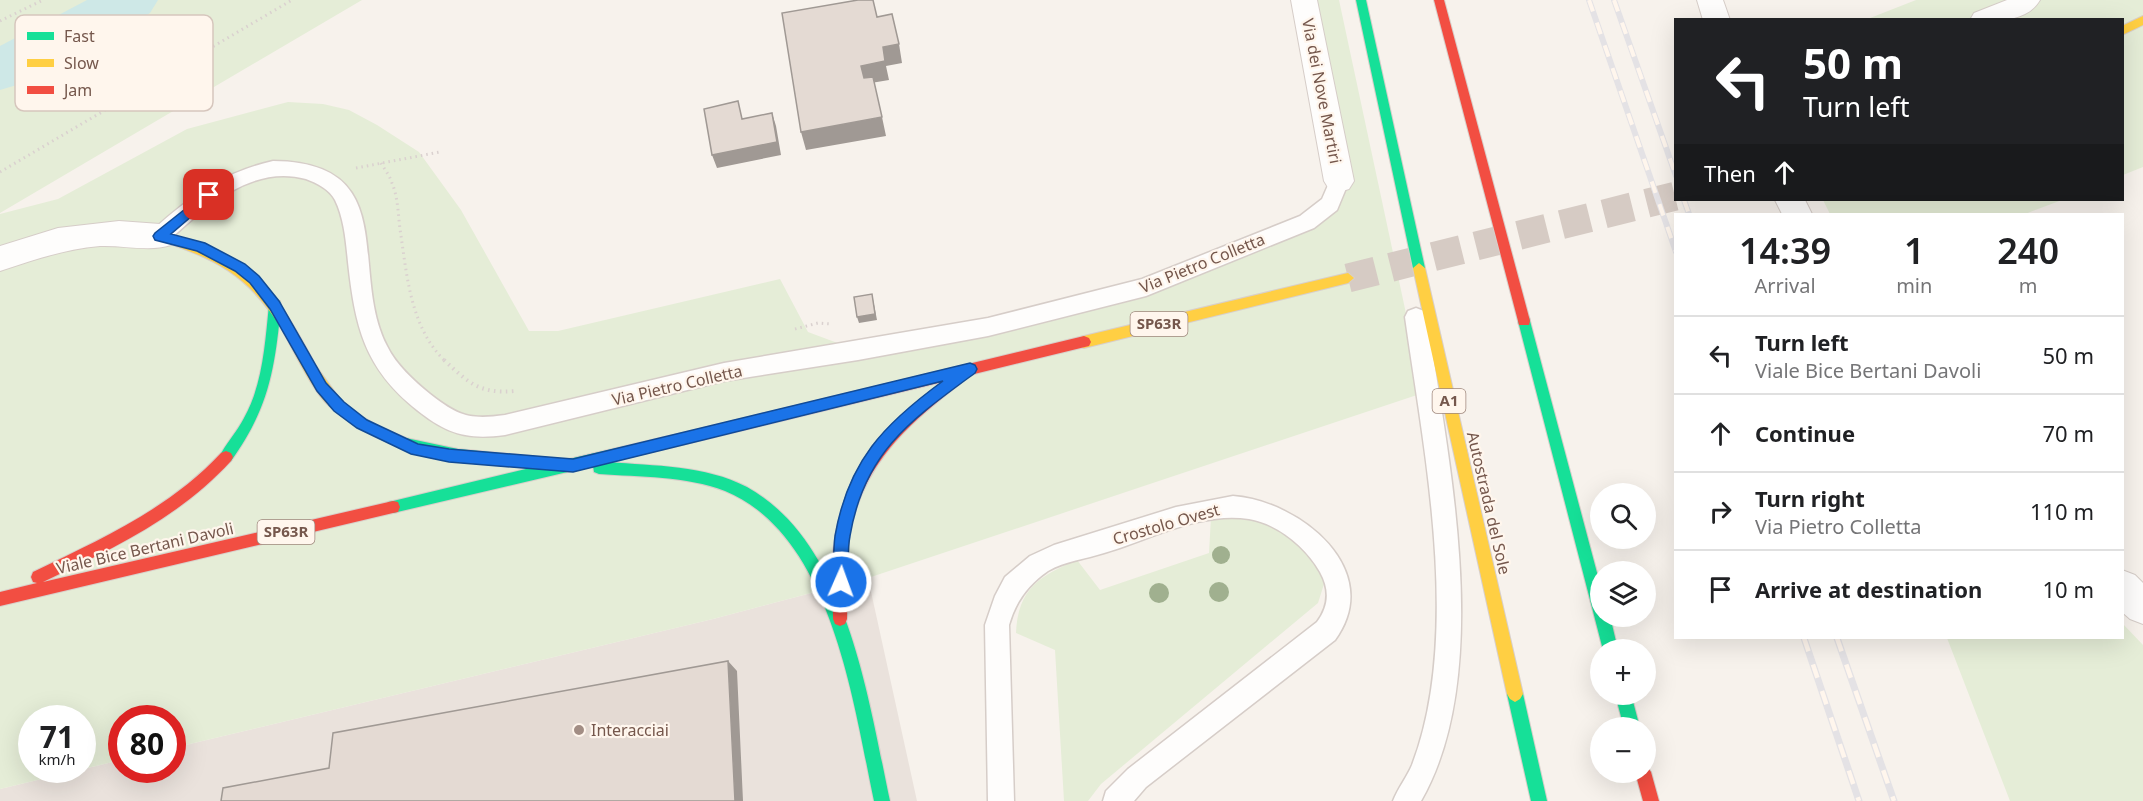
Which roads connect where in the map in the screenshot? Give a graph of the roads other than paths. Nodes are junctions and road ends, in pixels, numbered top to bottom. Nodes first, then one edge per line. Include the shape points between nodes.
1 (1304, 0) edge
2 (1361, 0) edge
3 (1439, 0) edge
4 (1710, 0) edge
5 (2027, 0) edge
6 (1716, 18) edge
7 (1988, 18) edge
8 (2143, 20) edge
9 (2124, 30) edge
10 (1395, 163) junction
11 (1339, 181) joint
12 (160, 236) junction
13 (0, 259) edge
14 (1348, 278) tunnel mouth
15 (275, 305) junction
16 (970, 369) junction
17 (573, 465) junction
18 (1590, 572) edge
19 (2124, 589) edge
20 (0, 597) edge
21 (2143, 607) edge
22 (840, 627) junction
23 (1646, 783) edge
24 (882, 801) edge
25 (1001, 801) edge
26 (1116, 801) edge
27 (1406, 801) edge
28 (1539, 801) edge
29 (1651, 801) edge

1 - 11 street, Via dei Nove Martiri
2 - 10 highway, Autostrada del Sole / A1
3 - 18 highway
4 - 6 street
5 - 7 street
8 - 9 highway
10 - 27 lane via 1446,540 1449,633 1439,711 1425,766
10 - 28 highway, Autostrada del Sole / A1
11 - 12 lane, Via Pietro Colletta via 1330,204 1306,222 1146,287 988,327 724,372 478,429 452,423 414,394 385,364 369,325 346,200 330,182 296,170 248,174 209,195
12 - 13 street via 134,232 78,235
12 - 15 highway via 200,247 240,268
14 - 16 highway, Viale Bice Bertani Davoli / SP63R
15 - 17 highway via 321,387 362,424 416,450
15 - 20 highway via 267,372 257,408 238,440 210,474 180,501 149,521
16 - 17 highway, Viale Bice Bertani Davoli / SP63R
16 - 22 highway via 912,411 863,469 842,538
17 - 20 highway, Viale Bice Bertani Davoli / SP63R
17 - 22 highway via 693,478 753,498 780,518 795,536
19 - 21 street
22 - 24 highway
23 - 29 highway
25 - 26 lane, Crostolo Ovest via 997,626 1004,600 1023,576 1047,559 1210,509 1247,508 1282,519 1300,531 1330,566 1339,587 1338,614 1326,631 1137,778

